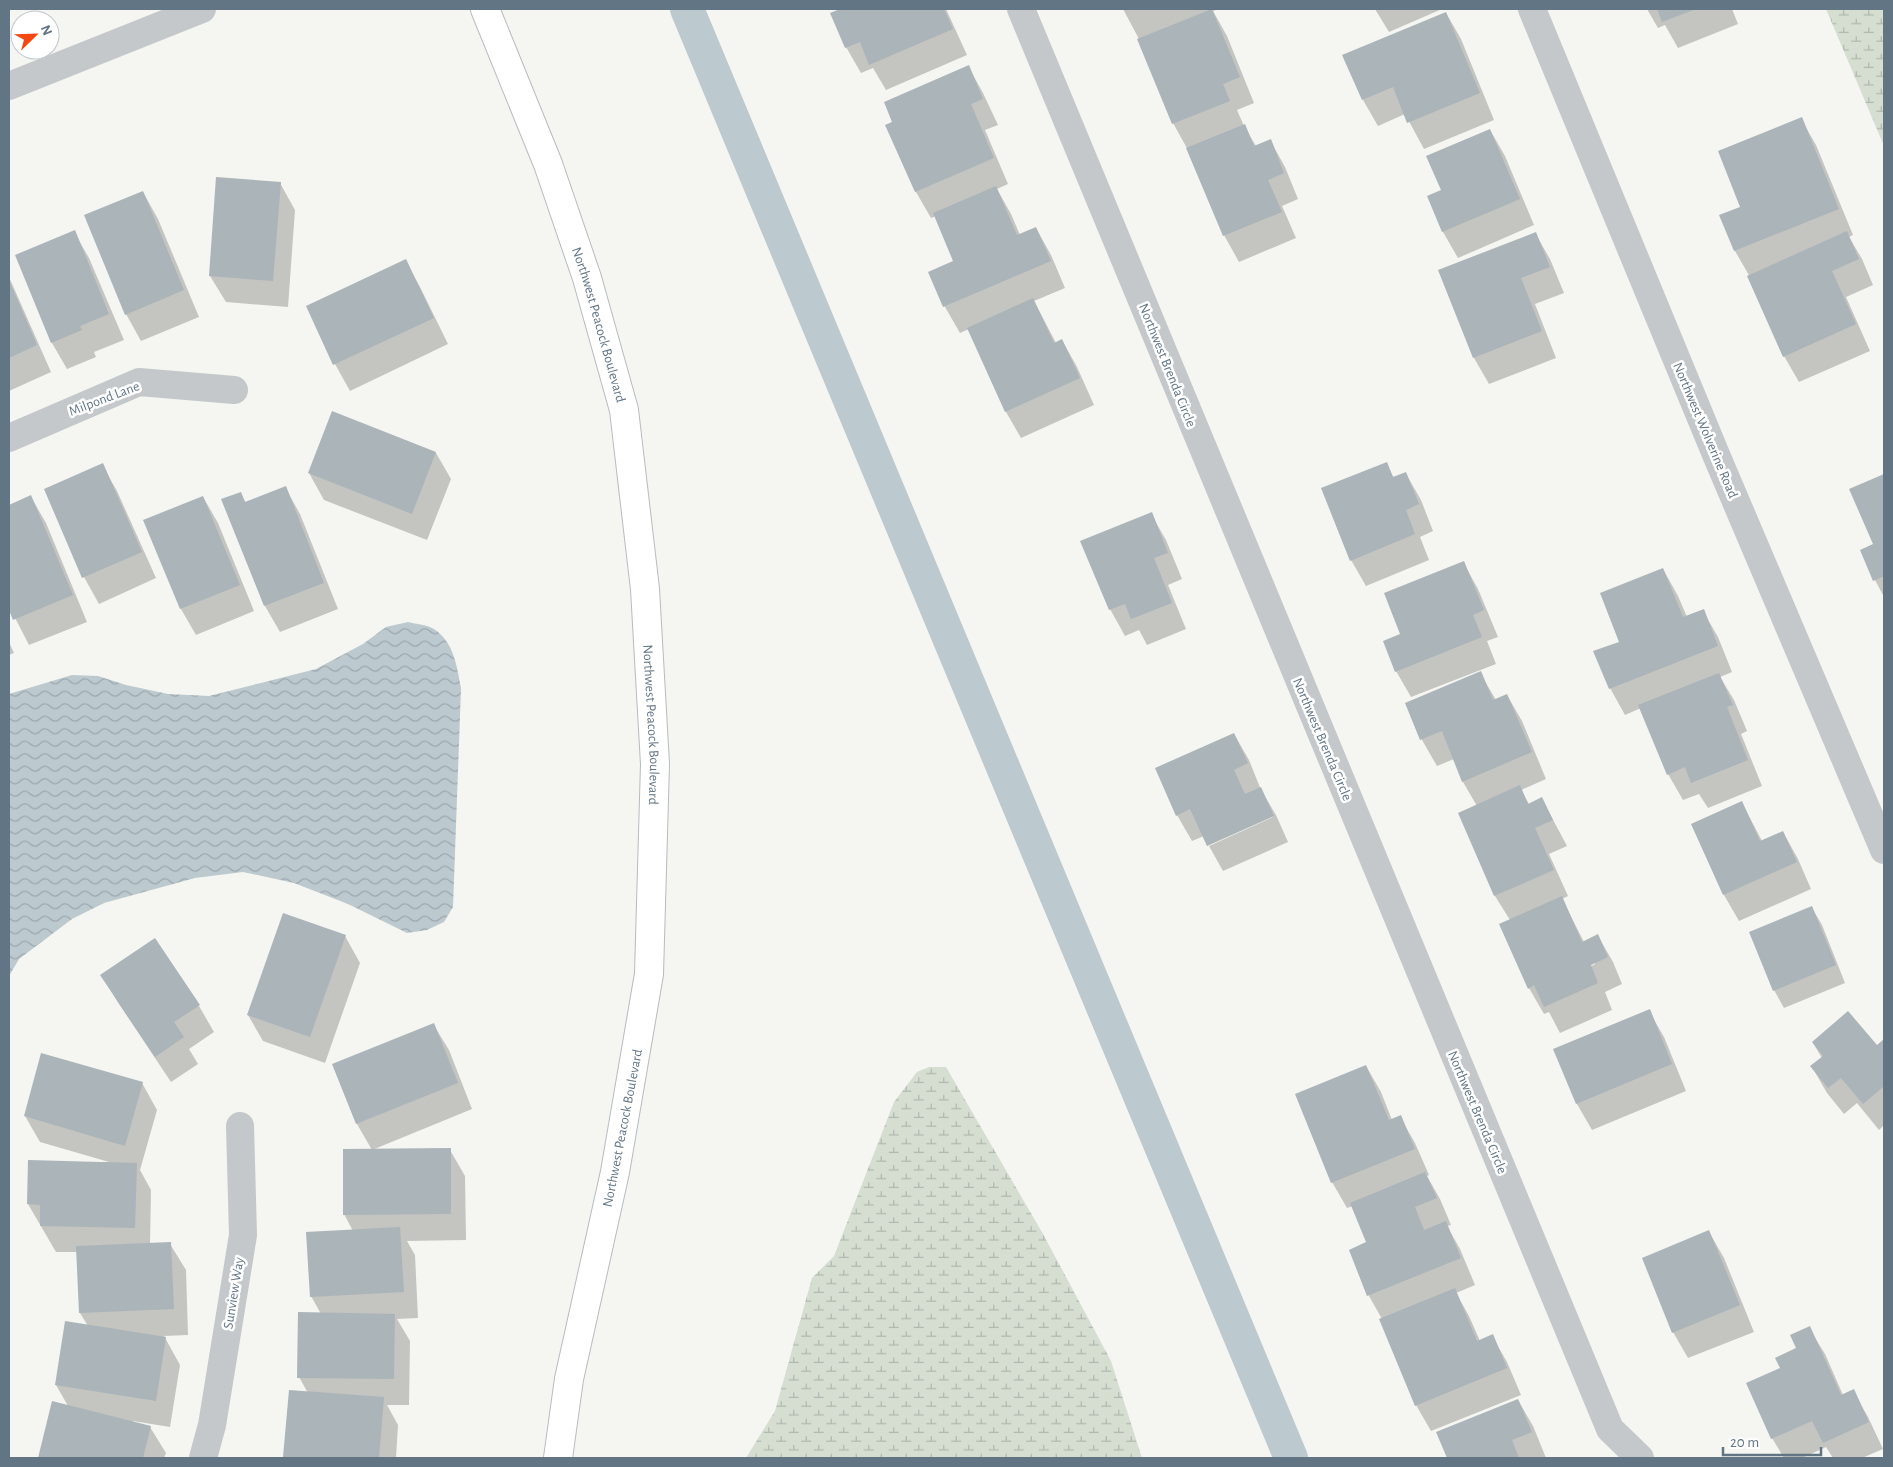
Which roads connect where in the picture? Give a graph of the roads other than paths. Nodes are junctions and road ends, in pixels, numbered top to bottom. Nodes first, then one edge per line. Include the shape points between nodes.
1 (202, 9) edge
2 (486, 9) edge
3 (1021, 9) edge
4 (1532, 9) edge
5 (9, 86) edge
6 (234, 390) dead end
7 (9, 438) edge
8 (1884, 850) edge
9 (240, 1126) dead end
10 (203, 1458) edge
11 (558, 1458) edge
12 (1640, 1458) edge

1 - 5 street
2 - 11 street, Northwest Peacock Boulevard via 554,181 624,410 645,589 655,764 649,974 615,1172 569,1379
3 - 12 street, Northwest Brenda Circle via 1610,1429
4 - 8 street, Northwest Wolverine Road via 1717,458
6 - 7 street, Milpond Lane via 139,382
9 - 10 street, Sunview Way via 243,1235 212,1425

